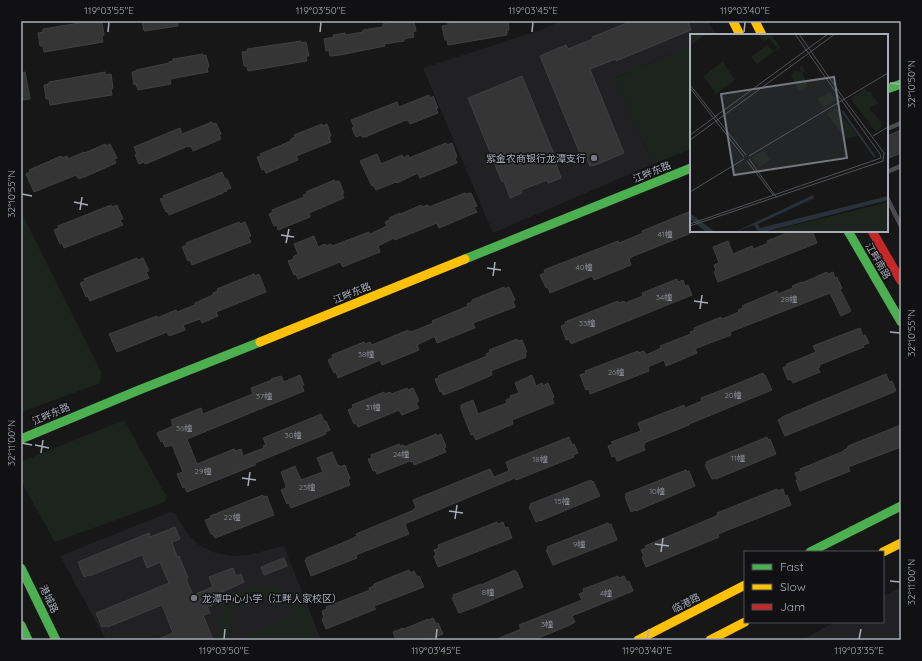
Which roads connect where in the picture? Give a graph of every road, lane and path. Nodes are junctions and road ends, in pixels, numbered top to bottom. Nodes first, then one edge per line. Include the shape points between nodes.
1 (733, 21) edge
2 (754, 21) edge
3 (740, 34) edge
4 (761, 34) edge
5 (901, 84) edge
6 (888, 89) edge
7 (901, 123) edge
8 (888, 129) edge
9 (901, 166) edge
10 (690, 168) edge
11 (888, 172) edge
12 (888, 200) edge
13 (899, 218) edge
14 (901, 226) edge
15 (849, 232) edge
16 (873, 232) edge
17 (900, 278) edge
18 (901, 322) edge
19 (21, 439) edge
20 (901, 506) edge
21 (901, 543) edge
22 (812, 551) edge
23 (884, 552) edge
24 (21, 568) edge
25 (744, 586) edge
26 (744, 623) edge
27 (21, 625) edge
28 (28, 640) edge
29 (56, 640) edge
30 (638, 640) edge
31 (710, 640) edge

1 - 3 street
2 - 4 street
5 - 6 street
7 - 8 lane
9 - 11 lane
10 - 19 street, 江畔东路
12 - 13 lane
13 - 14 lane
15 - 18 street, 江畔南路
16 - 17 street, 江畔南路
20 - 22 street
21 - 23 street
24 - 29 street, 港城路
25 - 30 street, 临港路
26 - 31 street
27 - 28 street

